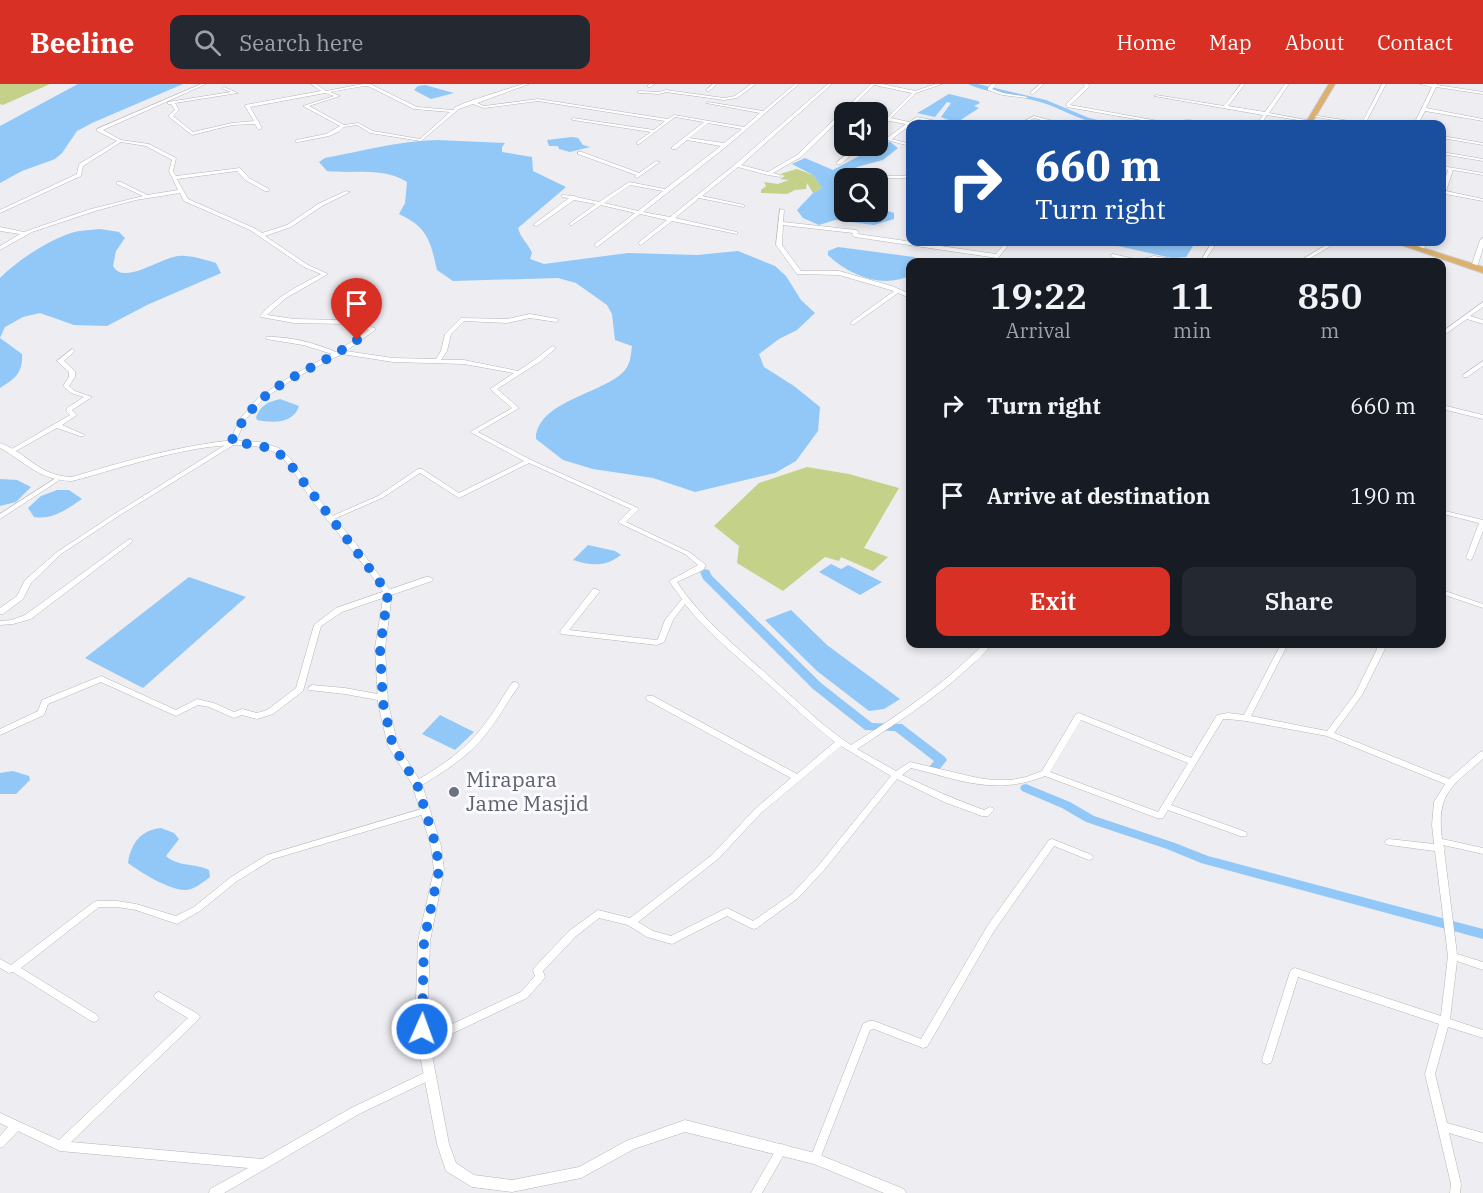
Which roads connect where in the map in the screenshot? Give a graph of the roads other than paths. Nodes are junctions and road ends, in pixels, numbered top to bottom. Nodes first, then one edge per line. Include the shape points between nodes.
1 (204, 84) edge
2 (313, 84) edge
3 (527, 84) edge
4 (715, 84) edge
5 (754, 84) edge
6 (797, 84) edge
7 (830, 84) edge
8 (875, 84) edge
9 (940, 84) edge
10 (995, 84) edge
11 (1042, 84) edge
12 (1085, 84) edge
13 (1243, 84) edge
14 (1287, 84) edge
15 (1332, 84) edge
16 (1384, 84) edge
17 (1422, 84) edge
18 (1435, 85) edge
19 (224, 88) dead end
20 (708, 90) dead end
21 (325, 92) junction
22 (639, 92) dead end
23 (915, 92) junction
24 (1032, 93) dead end
25 (1483, 93) edge
26 (1156, 96) dead end
27 (1025, 98) dead end
28 (471, 102) junction
29 (856, 102) edge
30 (163, 103) junction
31 (173, 103) junction
32 (708, 103) dead end
33 (1225, 107) junction
34 (1423, 109) junction
35 (453, 111) junction
36 (764, 112) junction
37 (1266, 114) junction
38 (573, 118) dead end
39 (888, 118) edge
40 (888, 119) edge
41 (669, 120) junction
42 (1028, 120) edge
43 (1045, 120) edge
44 (1147, 120) edge
45 (1262, 120) edge
46 (1304, 120) edge
47 (1311, 120) edge
48 (1364, 120) edge
49 (1418, 120) edge
50 (1483, 120) edge
51 (258, 122) junction
52 (707, 122) junction
53 (906, 122) edge
54 (834, 123) edge
55 (906, 125) edge
56 (343, 126) junction
57 (260, 128) dead end
58 (745, 128) junction
59 (654, 131) junction
60 (1446, 138) edge
61 (687, 139) junction
62 (120, 141) junction
63 (298, 141) dead end
64 (639, 143) dead end
65 (1483, 144) edge
66 (725, 145) junction
67 (906, 145) edge
68 (674, 148) dead end
69 (580, 153) dead end
70 (1446, 154) edge
71 (847, 156) edge
72 (1483, 160) edge
73 (658, 162) dead end
74 (839, 163) dead end
75 (737, 165) junction
76 (1446, 168) edge
77 (1452, 169) junction
78 (767, 173) junction
79 (1483, 174) edge
80 (640, 175) junction
81 (778, 176) dead end
82 (888, 177) edge
83 (906, 177) edge
84 (174, 178) junction
85 (119, 183) dead end
86 (629, 183) junction
87 (1446, 183) edge
88 (267, 190) dead end
89 (181, 191) junction
90 (667, 191) junction
91 (348, 192) dead end
92 (1446, 194) edge
93 (145, 195) junction
94 (564, 196) dead end
95 (575, 196) junction
96 (699, 197) junction
97 (1483, 200) edge
98 (600, 204) junction
99 (742, 206) dead end
100 (782, 210) dead end
101 (0, 212) edge
102 (639, 213) junction
103 (672, 219) junction
104 (783, 223) junction
105 (572, 224) dead end
106 (534, 225) dead end
107 (0, 229) edge
108 (22, 233) junction
109 (735, 233) dead end
110 (262, 236) junction
111 (1483, 240) edge
112 (906, 242) edge
113 (641, 243) dead end
114 (597, 245) dead end
115 (931, 246) edge
116 (951, 246) edge
117 (1005, 246) edge
118 (1327, 246) edge
119 (1424, 246) edge
120 (1, 247) edge
121 (950, 249) junction
122 (1113, 256) dead end
123 (1122, 258) edge
124 (1307, 258) edge
125 (1479, 268) edge
126 (898, 291) junction
127 (906, 294) edge
128 (1483, 305) edge
129 (1467, 317) junction
130 (556, 320) dead end
131 (1483, 322) edge
132 (853, 323) dead end
133 (1446, 331) edge
134 (268, 339) dead end
135 (553, 348) dead end
136 (72, 351) dead end
137 (339, 353) junction
138 (439, 359) junction
139 (1482, 365) edge
140 (517, 372) junction
141 (1465, 376) dead end
142 (1446, 408) edge
143 (1483, 417) edge
144 (56, 425) junction
145 (82, 435) dead end
146 (233, 443) junction
147 (0, 445) edge
148 (12, 451) junction
149 (529, 461) junction
150 (57, 480) junction
151 (1446, 513) edge
152 (0, 518) edge
153 (332, 518) junction
154 (1483, 522) edge
155 (130, 541) dead end
156 (1470, 558) dead end
157 (429, 579) dead end
158 (596, 591) dead end
159 (388, 593) junction
160 (1446, 593) edge
161 (684, 601) junction
162 (1483, 606) edge
163 (0, 612) edge
164 (0, 622) edge
165 (984, 648) edge
166 (1282, 648) edge
167 (1380, 648) edge
168 (515, 685) dead end
169 (312, 688) dead end
170 (383, 698) junction
171 (650, 698) dead end
172 (1246, 718) junction
173 (0, 732) edge
174 (1329, 734) junction
175 (841, 741) junction
176 (852, 748) junction
177 (1483, 754) edge
178 (1192, 762) junction
179 (1045, 772) junction
180 (896, 775) junction
181 (796, 777) junction
182 (1450, 783) junction
183 (417, 784) junction
184 (1166, 806) junction
185 (990, 810) dead end
186 (425, 811) junction
187 (1243, 834) dead end
188 (1389, 842) dead end
189 (1440, 844) junction
190 (1483, 851) edge
191 (1089, 857) dead end
192 (631, 922) junction
193 (1453, 956) junction
194 (0, 963) edge
195 (1483, 966) edge
196 (14, 968) junction
197 (159, 996) dead end
198 (94, 1018) dead end
199 (1445, 1020) junction
200 (1483, 1034) edge
201 (424, 1042) junction
202 (1267, 1060) dead end
203 (429, 1076) junction
204 (0, 1118) edge
205 (16, 1126) junction
206 (1445, 1127) junction
207 (1483, 1138) edge
208 (0, 1143) edge
209 (60, 1146) junction
210 (782, 1149) junction
211 (815, 1159) junction
212 (262, 1164) junction
213 (508, 1189) edge
214 (214, 1193) edge
215 (756, 1193) edge
216 (899, 1193) edge
217 (1455, 1193) edge

1 - 30 street
2 - 21 street
3 - 28 street
4 - 20 street
5 - 22 street via 736,97 724,99 666,91
6 - 36 street
7 - 75 street
8 - 23 street
8 - 29 street
9 - 23 street
10 - 27 street via 990,89
11 - 24 street
12 - 44 street via 1089,86 1068,105
13 - 33 street
14 - 37 street
15 - 47 main road
16 - 48 street
17 - 18 street
18 - 25 street
18 - 34 street
19 - 31 street via 236,93
21 - 35 street via 366,85 416,108
21 - 51 street via 247,106
21 - 56 street via 338,96 305,106
23 - 39 street
26 - 33 street
28 - 35 street
28 - 41 street via 484,107 538,100
30 - 31 street
30 - 62 street via 99,130
31 - 51 street via 177,110 170,116 192,134
32 - 36 street
33 - 37 street
34 - 49 street
34 - 50 street
35 - 56 street via 421,140 372,132 358,124
36 - 58 street
37 - 45 street
37 - 46 street
38 - 59 street
40 - 53 street
41 - 52 street via 674,116
41 - 59 street
42 - 43 street
51 - 57 street
52 - 58 street
52 - 61 street
54 - 78 street via 799,156
55 - 67 street via 888,140
56 - 63 street via 320,138
58 - 66 street
59 - 64 street
60 - 65 street
61 - 66 street
61 - 68 street
62 - 84 street via 147,145 174,159
62 - 101 street via 81,165 79,175
66 - 90 street
69 - 80 street
70 - 72 street
71 - 74 street
73 - 80 street
75 - 78 street
75 - 96 street
76 - 77 street
77 - 79 street
77 - 87 street
78 - 81 street
80 - 86 street
82 - 83 street
84 - 88 street via 238,169
84 - 89 street
85 - 93 street
86 - 90 street
86 - 98 street
89 - 93 street
89 - 110 street via 186,200
90 - 102 street
91 - 110 street via 289,226
92 - 97 street
93 - 108 street
94 - 95 street
95 - 98 street
95 - 106 street
96 - 99 street
96 - 103 street
98 - 102 street
98 - 105 street
100 - 104 street
102 - 103 street
102 - 114 street
103 - 109 street
103 - 113 street
104 - 112 street
104 - 126 street via 779,245 799,273 839,273
107 - 108 street
108 - 120 street
110 - 137 street via 324,274 287,294 263,316 344,322 373,329
111 - 125 street
115 - 121 street
116 - 121 street
117 - 121 street via 997,256
118 - 124 street
119 - 125 main road
122 - 123 street
126 - 127 street
126 - 132 street
128 - 129 street
129 - 131 street
129 - 133 street
130 - 138 street via 530,316 507,321 463,319 448,334
134 - 137 street
135 - 140 street via 541,361
136 - 144 street via 60,361 72,371 66,386 89,397 69,409 74,415
137 - 138 street via 393,360
137 - 146 street via 261,398 242,420
138 - 140 street
139 - 141 street
140 - 149 street via 493,389 516,408 473,432
142 - 143 street
144 - 145 street
144 - 148 street
146 - 150 street via 182,449
146 - 153 street via 277,451
146 - 163 street via 59,553 28,582 20,597
147 - 148 street
148 - 150 street
149 - 153 street via 459,496 420,470 380,497
149 - 161 street via 636,509 621,522 687,553 702,565 673,581
150 - 152 street
151 - 154 street
153 - 159 street
154 - 156 street
155 - 164 street via 28,618
157 - 159 street
158 - 161 street via 564,632 657,643
159 - 170 street via 380,648
159 - 173 street via 339,610 318,625 300,689 270,712 234,715 197,702 176,713 101,678 45,702 41,713
160 - 162 street
161 - 175 street via 739,655
165 - 176 street via 952,680
166 - 172 street
167 - 174 street via 1358,695
168 - 183 street via 483,733 441,770
169 - 170 street
170 - 183 street via 393,746
171 - 181 street
172 - 174 street
172 - 178 street via 1220,717
174 - 182 street
175 - 176 street
175 - 181 street
176 - 180 street
177 - 182 street
178 - 179 street via 1079,716
178 - 184 street
179 - 180 street via 1014,784 963,780 910,765
179 - 184 street via 1149,814 1160,816
180 - 185 street via 949,802 984,814
180 - 192 street via 795,896 754,925 728,912 672,940 650,934
181 - 192 street via 715,857
182 - 189 street via 1438,802
183 - 186 street
184 - 187 street
186 - 196 street via 270,857 177,920 136,907 93,906
186 - 201 street via 439,870 424,941
188 - 189 street
189 - 190 street
189 - 193 street
191 - 211 street via 1052,842 991,928 923,1044 869,1024
192 - 201 street via 598,914 572,934 538,970 540,977 524,995
193 - 195 street
193 - 199 street
194 - 196 street
196 - 198 street
197 - 209 street via 195,1017
199 - 200 street
199 - 202 street via 1295,972
199 - 206 street via 1430,1074
201 - 203 street
203 - 212 street via 355,1111
203 - 213 street via 451,1167 472,1181
204 - 205 street
205 - 208 street
205 - 209 street
206 - 207 street
206 - 217 street
209 - 212 street
210 - 211 street
210 - 213 street via 686,1126 630,1145 582,1172
210 - 215 street
211 - 216 street
212 - 214 street

